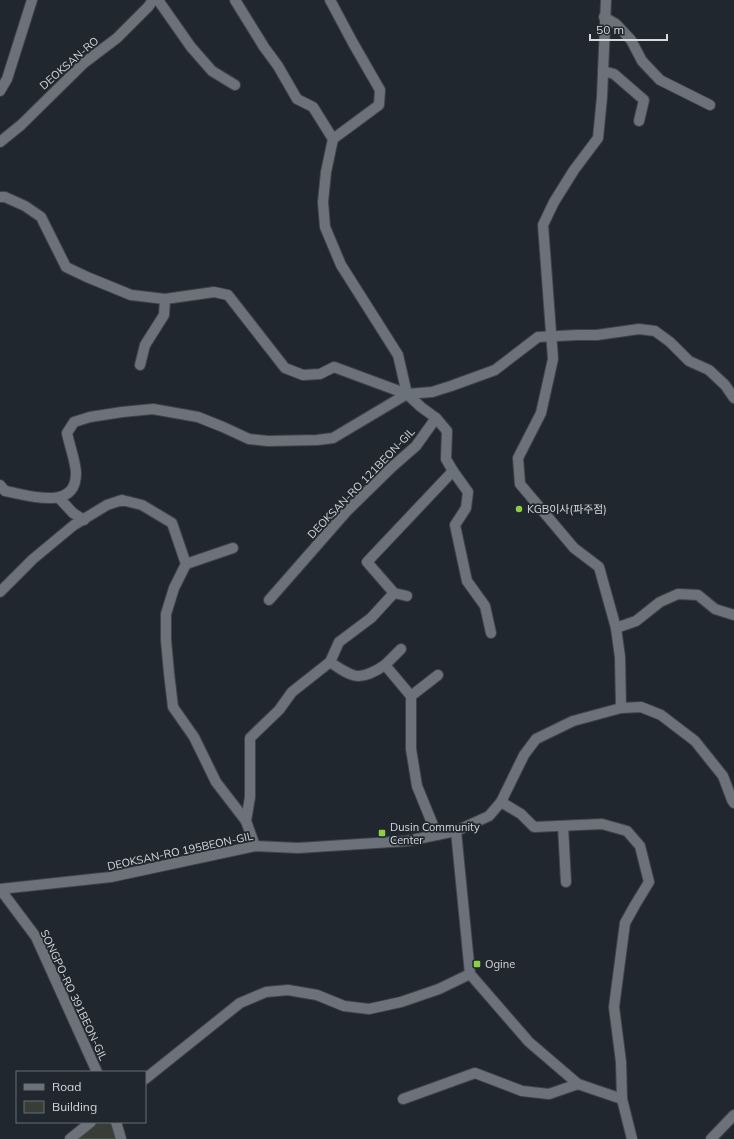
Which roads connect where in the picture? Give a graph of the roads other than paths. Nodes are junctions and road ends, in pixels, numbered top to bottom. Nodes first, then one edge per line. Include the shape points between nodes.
1 (32, 0) edge
2 (153, 0) edge
3 (158, 0) edge
4 (235, 0) edge
5 (330, 0) edge
6 (606, 0) edge
7 (604, 17) junction
8 (603, 72) junction
9 (235, 85) dead end
10 (0, 92) edge
11 (710, 105) dead end
12 (638, 121) dead end
13 (333, 139) junction
14 (0, 142) edge
15 (0, 197) edge
16 (165, 299) junction
17 (551, 336) junction
18 (140, 365) dead end
19 (407, 394) junction
20 (734, 398) edge
21 (436, 418) junction
22 (453, 471) junction
23 (0, 485) edge
24 (58, 498) junction
25 (84, 520) junction
26 (234, 548) dead end
27 (186, 564) junction
28 (0, 592) edge
29 (394, 593) junction
30 (407, 596) dead end
31 (269, 600) dead end
32 (734, 615) edge
33 (616, 628) junction
34 (491, 633) dead end
35 (401, 649) dead end
36 (330, 662) junction
37 (385, 665) junction
38 (438, 675) dead end
39 (411, 696) junction
40 (621, 708) junction
41 (501, 802) junction
42 (734, 803) edge
43 (246, 821) junction
44 (563, 826) junction
45 (456, 831) junction
46 (437, 834) junction
47 (254, 846) junction
48 (566, 882) dead end
49 (0, 889) edge
50 (470, 974) junction
51 (97, 1071) edge
52 (146, 1078) edge
53 (578, 1084) junction
54 (402, 1099) dead end
55 (622, 1099) junction
56 (734, 1115) edge
57 (90, 1123) edge
58 (116, 1123) edge
59 (70, 1139) edge
60 (121, 1139) edge
61 (632, 1139) edge
62 (710, 1139) edge

1 - 10 street via 7,79
2 - 14 street, DEOKSAN-RO via 117,38 84,63 21,125
3 - 9 street via 191,47 212,71
4 - 13 street via 297,99 313,107
5 - 13 street via 380,90 380,105
6 - 7 street
7 - 8 street
7 - 11 street via 616,24 631,40 642,61 660,80
8 - 12 street via 614,74 644,100
8 - 17 street via 598,138 574,170 543,225
13 - 19 street via 323,202 325,228 341,264 398,355
15 - 16 street via 25,206 41,217 66,267 131,295
16 - 18 street via 164,315 145,346
16 - 19 street via 214,292 228,295 285,368 303,375 320,374 334,367
17 - 19 street via 538,337 495,370 432,392
17 - 20 street via 655,330 689,361 709,370
17 - 33 street via 553,359 541,413 518,458 520,484 574,548 599,567
19 - 21 street
19 - 24 street via 333,438 317,440 249,439 198,417 153,409 90,417 74,422 67,433 76,472 74,485 69,492
21 - 22 street via 446,431 446,459
21 - 31 street, DEOKSAN-RO 121BEON-GIL via 416,446 347,511
22 - 29 street via 367,562
22 - 34 street via 468,492 466,508 456,525 467,580 484,606
23 - 24 street via 5,491
24 - 25 street via 72,513
25 - 27 street via 108,505 122,500 142,505 172,522
25 - 28 street via 74,525 33,559
26 - 27 street
27 - 43 street via 174,588 166,614 168,673 173,707 194,737 216,782
29 - 30 street
29 - 36 street via 371,618 339,642
32 - 33 street via 715,609 698,595 678,594 660,602 636,621
33 - 40 street via 620,657
35 - 37 street
36 - 37 street via 358,677 373,674
36 - 43 street via 292,692 279,710 250,738 250,797
37 - 39 street
38 - 39 street
39 - 46 street via 411,749 417,786
40 - 41 street, DEOKSAN-RO 195BEON-GIL via 572,721 536,739 524,755
40 - 42 street, DEOKSAN-RO 195BEON-GIL via 641,707 661,715 695,741 723,776
41 - 44 street via 521,814 534,827
41 - 45 street, DEOKSAN-RO 195BEON-GIL via 489,816
43 - 47 street
44 - 48 street
44 - 55 street via 602,824 627,831 640,846 649,882 625,924 614,1007 621,1062
45 - 46 street, DEOKSAN-RO 195BEON-GIL
45 - 50 street
46 - 47 street, DEOKSAN-RO 195BEON-GIL via 407,841 298,848
47 - 49 street, DEOKSAN-RO 195BEON-GIL via 111,878
49 - 51 street, SONGPO-RO 391BEON-GIL via 36,937
50 - 52 street via 401,1002 369,1008 344,1006 317,995 288,990 266,992 240,1003
50 - 53 street via 529,1042
53 - 54 street via 549,1094 522,1091 475,1073
53 - 55 street
55 - 61 street
56 - 62 street
57 - 59 street
58 - 60 street

